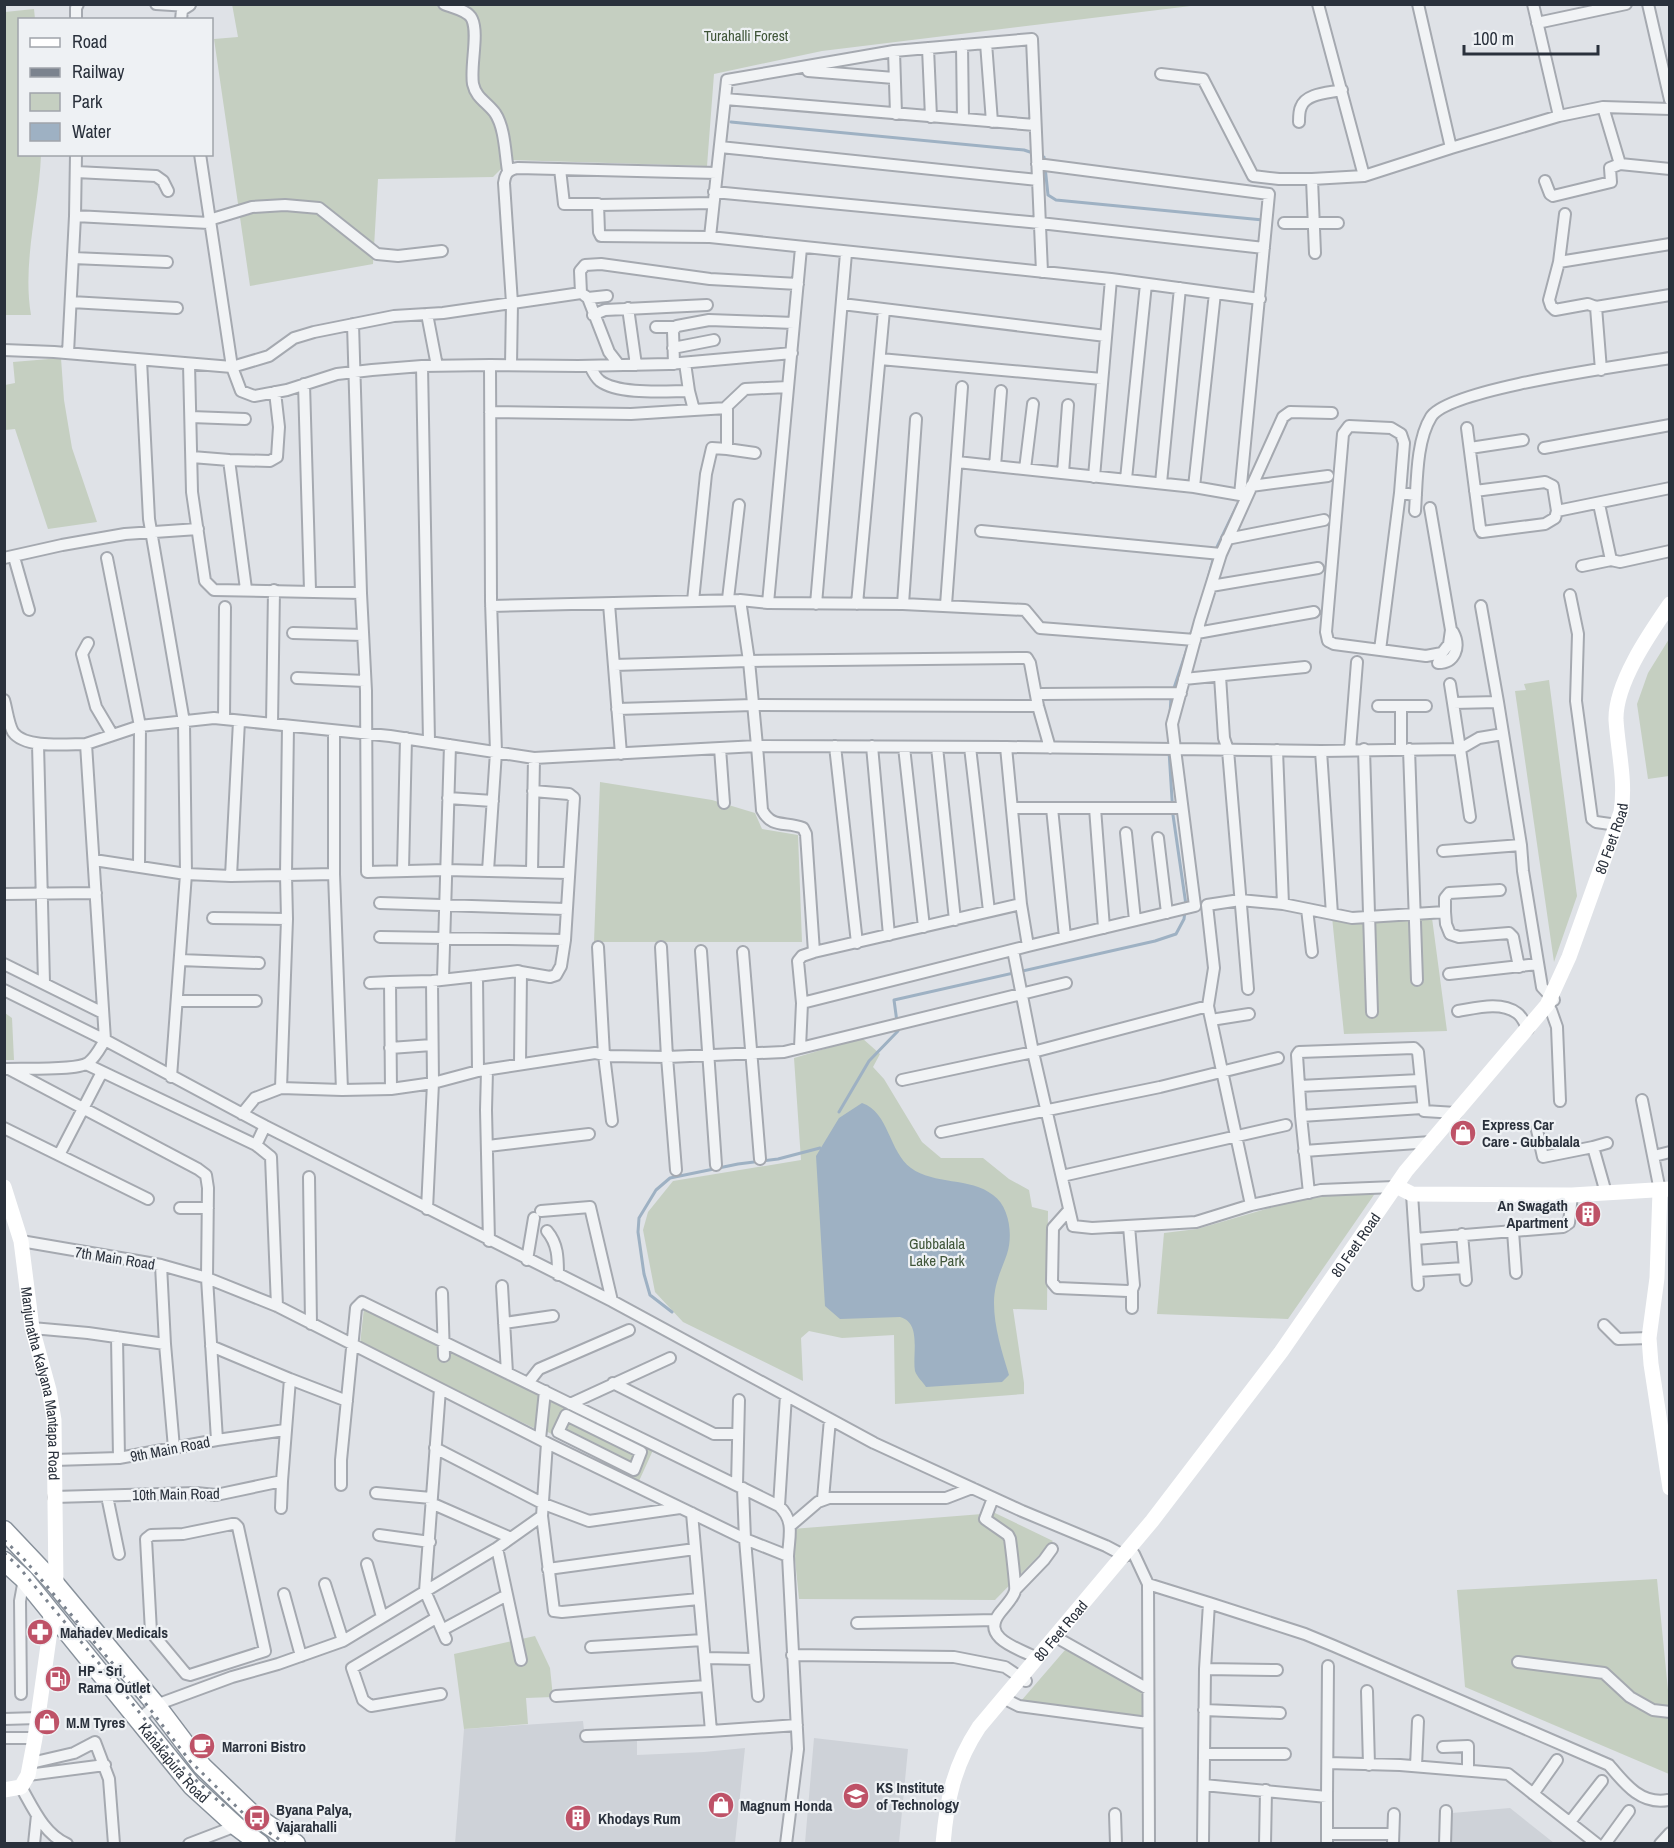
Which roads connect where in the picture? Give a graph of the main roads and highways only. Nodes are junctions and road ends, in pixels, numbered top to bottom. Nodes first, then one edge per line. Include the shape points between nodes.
1 (1670, 603) edge
2 (1670, 614) edge
3 (1552, 1003) junction
4 (4, 1187) edge
5 (1403, 1190) junction
6 (1665, 1190) edge
7 (1666, 1439) edge
8 (1670, 1488) edge
9 (4, 1530) edge
10 (1129, 1556) junction
11 (4, 1561) edge
12 (56, 1584) junction
13 (51, 1613) junction
14 (1024, 1679) junction
15 (4, 1790) edge
16 (260, 1844) edge
17 (296, 1844) edge
18 (943, 1844) edge
19 (950, 1844) edge

1 - 3 main road, 80 Feet Road via 1652,629 1618,698 1621,812
2 - 3 main road, 80 Feet Road via 1626,692 1622,714 1629,788 1627,813 1574,959
3 - 5 main road, 80 Feet Road
3 - 5 main road, 80 Feet Road via 1431,1142
4 - 12 main road, Manjunatha Kalyana Mantapa Road via 21,1241 32,1328 54,1420
5 - 6 main road via 1572,1195
5 - 10 main road, 80 Feet Road via 1285,1355
6 - 7 main road via 1649,1338
7 - 8 main road
9 - 12 highway, Kanakapura Road
10 - 14 main road, 80 Feet Road
10 - 14 main road, 80 Feet Road via 1037,1658
11 - 13 highway, Kanakapura Road
12 - 17 highway, Kanakapura Road via 202,1766 251,1814
13 - 15 main road via 27,1775
13 - 16 highway, Kanakapura Road via 192,1786
14 - 18 main road, 80 Feet Road via 979,1727 959,1762 948,1800
14 - 19 main road, 80 Feet Road via 984,1731 965,1764 954,1801

